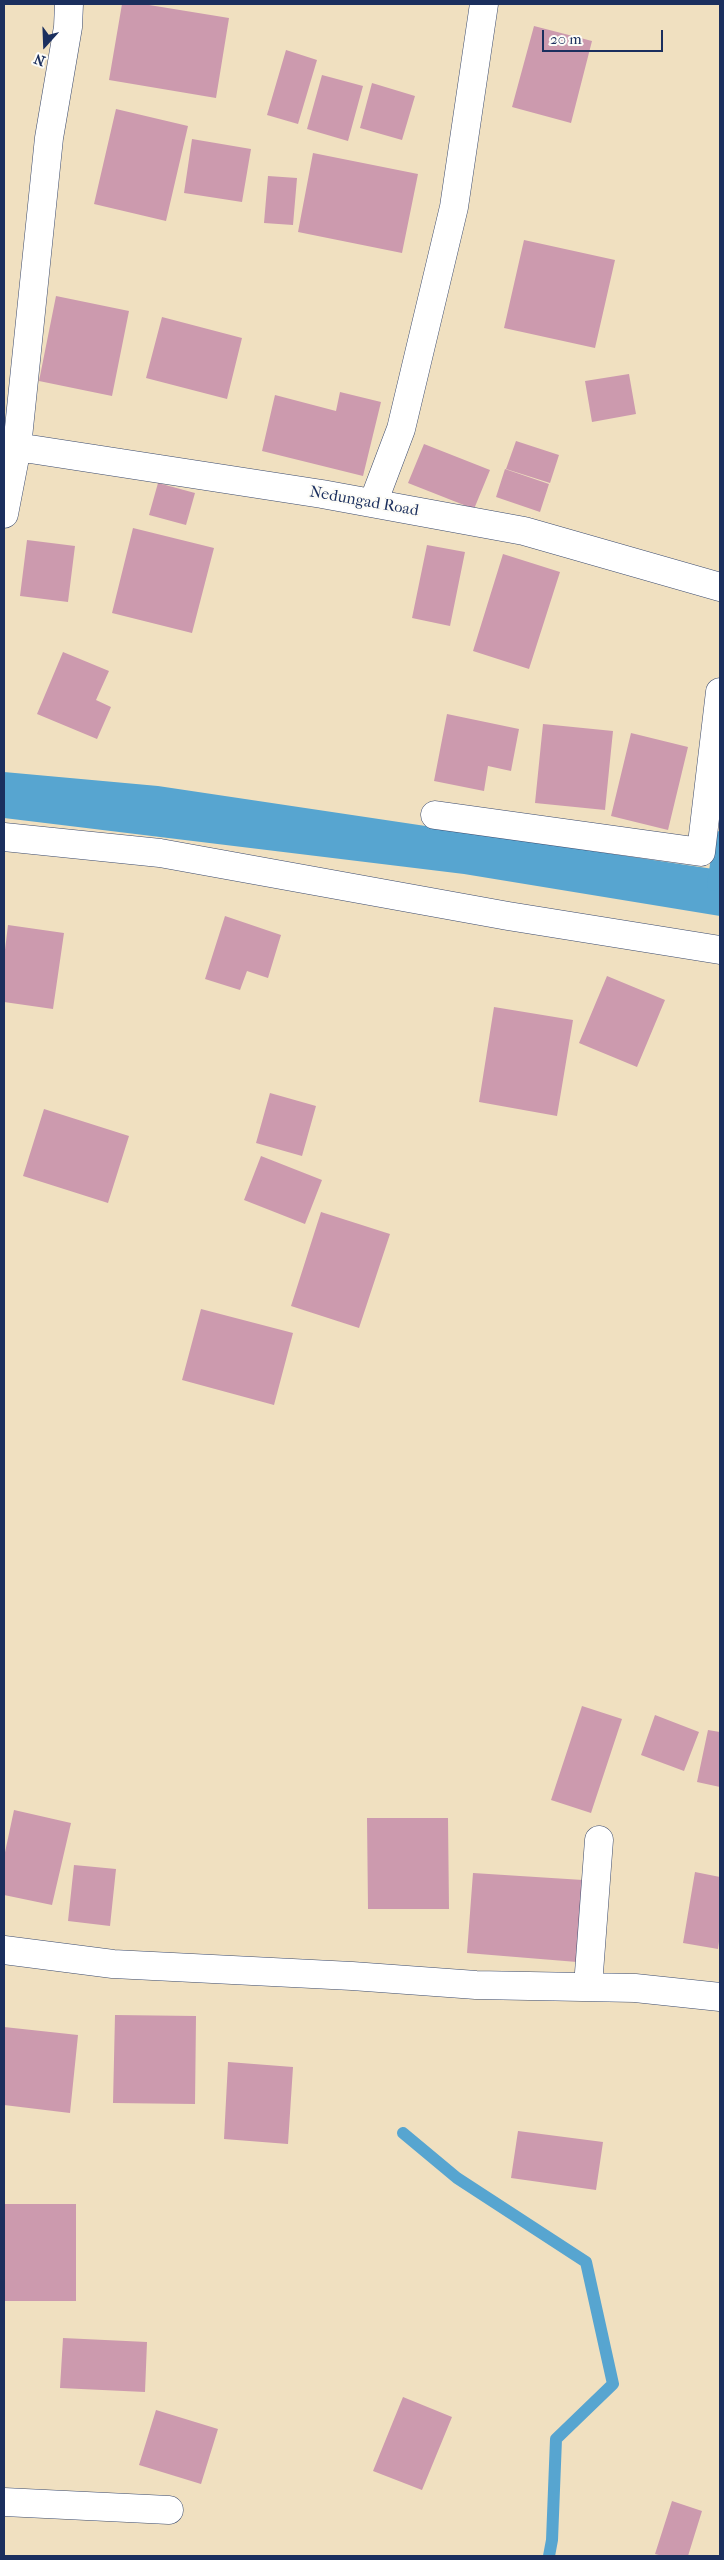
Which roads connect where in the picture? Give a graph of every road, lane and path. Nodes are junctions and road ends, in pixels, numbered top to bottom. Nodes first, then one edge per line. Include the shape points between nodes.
1 (69, 4) edge
2 (484, 4) edge
3 (10, 444) edge
4 (373, 503) junction
5 (4, 514) edge
6 (720, 587) edge
7 (720, 692) edge
8 (435, 815) dead end
9 (4, 837) edge
10 (720, 950) edge
11 (598, 1840) dead end
12 (4, 1950) edge
13 (588, 1986) junction
14 (720, 1997) edge
15 (4, 2502) edge
16 (169, 2510) dead end

1 - 3 street via 68,27 48,138
2 - 4 street via 454,207 401,429
3 - 4 street, Nedungad Road
3 - 5 street
4 - 6 street, Nedungad Road via 524,532
7 - 8 street via 701,852
9 - 10 street via 160,853 508,916
11 - 13 street
12 - 13 street via 113,1964 476,1985
13 - 14 street
15 - 16 street

